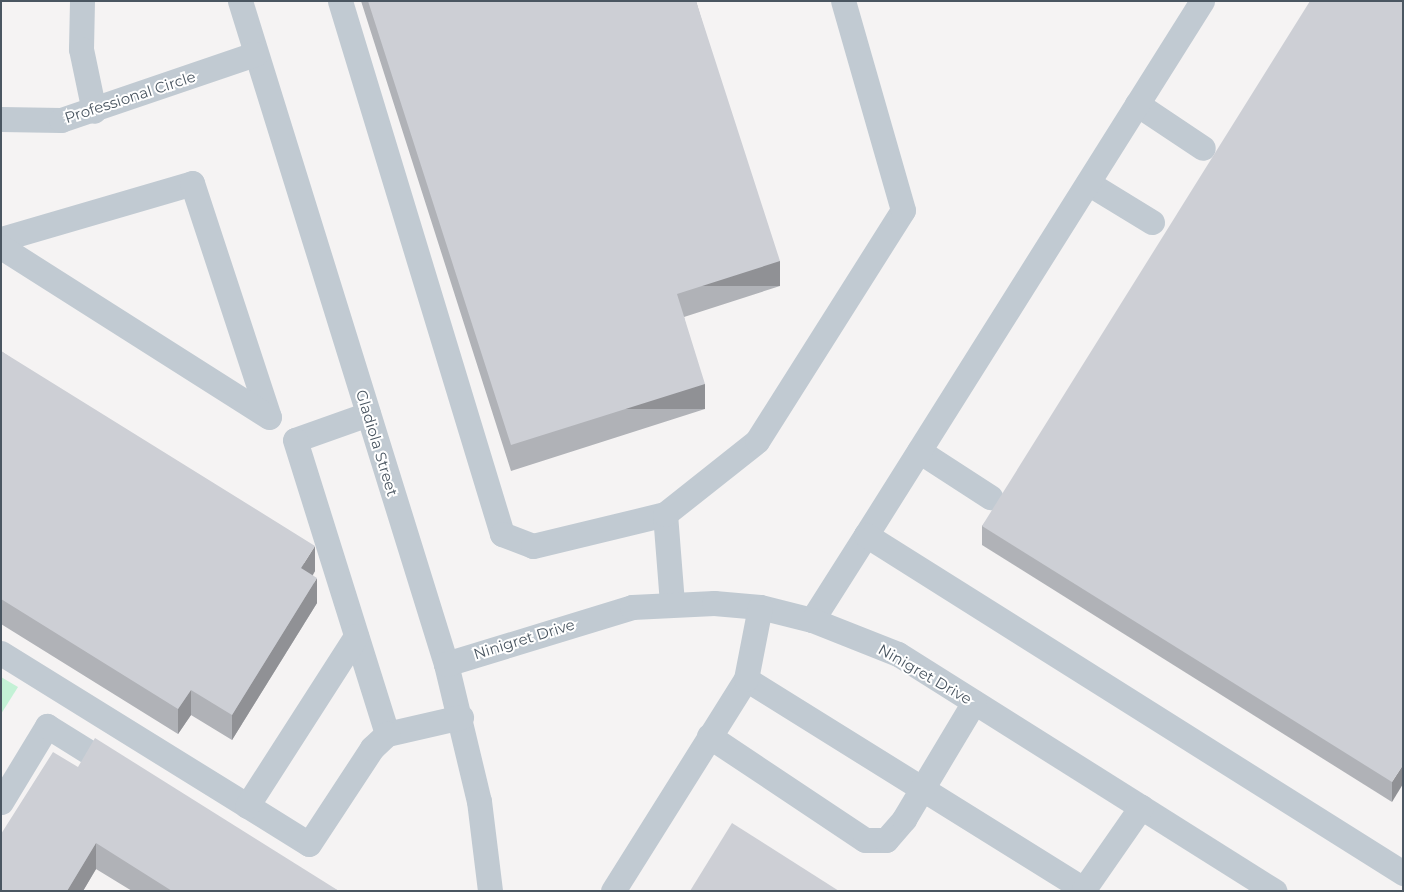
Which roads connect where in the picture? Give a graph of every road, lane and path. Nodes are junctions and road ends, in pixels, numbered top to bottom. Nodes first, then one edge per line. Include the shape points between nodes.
1 (82, 1) edge
2 (240, 1) edge
3 (340, 1) edge
4 (843, 1) edge
5 (1202, 1) edge
6 (255, 54) junction
7 (1137, 104) junction
8 (94, 111) junction
9 (1, 119) edge
10 (1202, 148) dead end
11 (1088, 183) junction
12 (1152, 222) dead end
13 (1, 239) edge
14 (1, 247) edge
15 (368, 414) junction
16 (269, 416) junction
17 (296, 440) junction
18 (919, 451) junction
19 (990, 497) dead end
20 (665, 514) junction
21 (866, 536) junction
22 (672, 603) junction
23 (760, 607) junction
24 (812, 620) junction
25 (356, 636) junction
26 (1, 653) edge
27 (446, 664) junction
28 (746, 679) junction
29 (974, 702) junction
30 (461, 717) junction
31 (387, 734) junction
32 (710, 736) junction
33 (139, 783) edge
34 (922, 788) junction
35 (1, 802) edge
36 (247, 806) junction
37 (1141, 807) junction
38 (1403, 873) edge
39 (490, 891) edge
40 (613, 891) edge
41 (1275, 891) edge

1 - 8 street via 81,49
2 - 6 street, Gladiola Street
3 - 20 street via 502,534 533,546
4 - 20 street via 903,210 757,441
5 - 7 street
6 - 8 street, Professional Circle
6 - 15 street, Gladiola Street
7 - 10 street
7 - 11 street
8 - 9 street, Professional Circle via 37,123
11 - 12 street
11 - 18 street
13 - 16 street via 192,183
14 - 16 street
15 - 17 street
15 - 27 street, Gladiola Street
16 - 17 street
17 - 25 street
18 - 19 street
18 - 21 street
20 - 22 street
21 - 24 street
21 - 38 street
22 - 23 street, Ninigret Drive
22 - 27 street, Ninigret Drive via 632,607
23 - 24 street, Ninigret Drive
23 - 28 street
24 - 29 street, Ninigret Drive via 898,654
25 - 31 street
25 - 36 street
26 - 36 street
27 - 30 street, Gladiola Street
28 - 32 street
28 - 34 street
29 - 34 street
29 - 37 street, Ninigret Drive
30 - 31 street
30 - 39 street, Gladiola Street via 479,800
31 - 36 street via 372,748 310,844
32 - 34 street via 865,840 886,840
32 - 40 street
33 - 35 street via 47,726
34 - 37 street via 1084,888
37 - 41 street, Ninigret Drive

